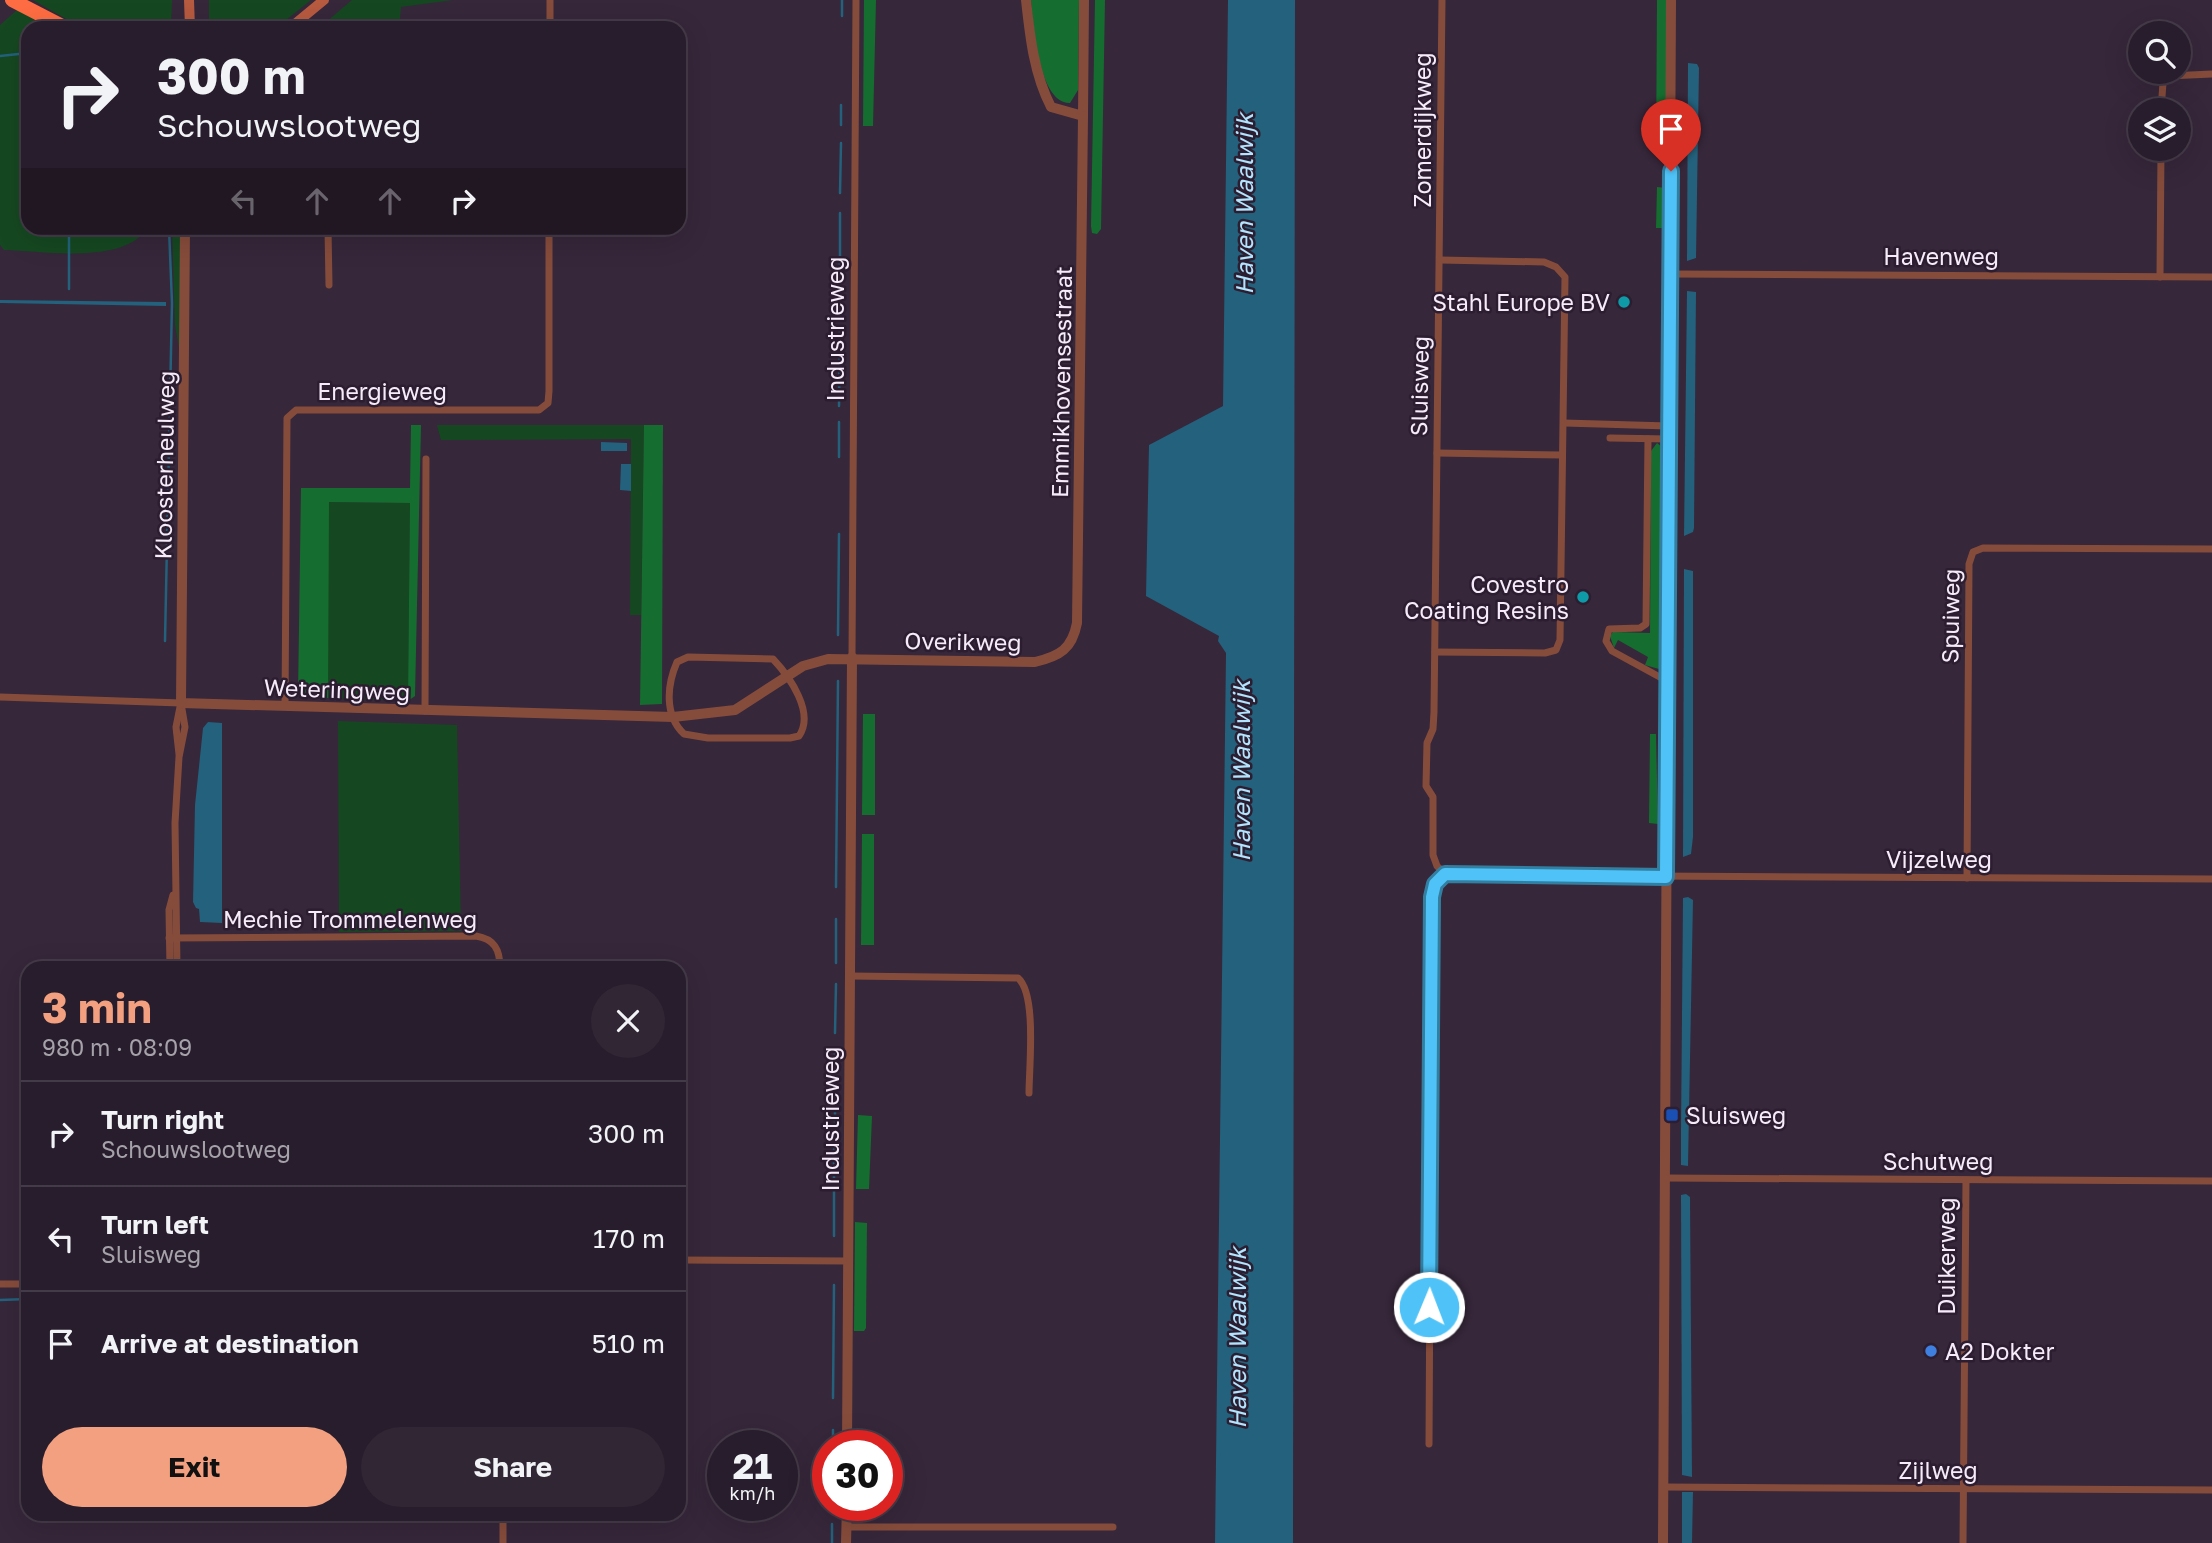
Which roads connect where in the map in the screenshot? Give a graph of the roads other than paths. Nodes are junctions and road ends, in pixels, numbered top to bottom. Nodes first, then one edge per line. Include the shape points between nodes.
1 (12, 0) edge
2 (190, 0) edge
3 (324, 0) edge
4 (550, 0) edge
5 (856, 0) edge
6 (1026, 0) edge
7 (1084, 0) edge
8 (1442, 0) edge
9 (1671, 0) edge
10 (52, 21) edge
11 (189, 21) edge
12 (298, 21) edge
13 (550, 21) edge
14 (2212, 74) edge
15 (2162, 98) edge
16 (1083, 116) junction
17 (2161, 161) edge
18 (186, 235) edge
19 (328, 235) edge
20 (549, 235) edge
21 (1440, 261) junction
22 (1670, 274) junction
23 (2160, 277) junction
24 (2212, 277) edge
25 (329, 285) dead end
26 (1564, 423) junction
27 (1669, 426) junction
28 (1610, 438) dead end
29 (1648, 439) junction
30 (1669, 439) junction
31 (1437, 453) junction
32 (1562, 455) junction
33 (426, 459) dead end
34 (2212, 549) edge
35 (1069, 647) joint
36 (1435, 652) junction
37 (852, 657) junction
38 (785, 677) junction
39 (1667, 681) junction
40 (0, 697) edge
41 (181, 703) junction
42 (285, 706) junction
43 (425, 711) junction
44 (673, 718) junction
45 (1445, 874) junction
46 (1666, 877) junction
47 (1967, 878) junction
48 (2212, 879) edge
49 (173, 938) junction
50 (171, 961) edge
51 (176, 961) edge
52 (499, 961) edge
53 (850, 976) junction
54 (1029, 1093) dead end
55 (1665, 1178) junction
56 (1966, 1180) junction
57 (2212, 1181) edge
58 (686, 1260) edge
59 (848, 1261) junction
60 (0, 1284) edge
61 (21, 1284) edge
62 (847, 1430) edge
63 (1429, 1444) dead end
64 (1663, 1487) junction
65 (1964, 1489) junction
66 (2212, 1490) edge
67 (503, 1521) edge
68 (847, 1521) edge
69 (847, 1527) junction
70 (1113, 1527) dead end
71 (503, 1543) edge
72 (846, 1543) edge
73 (1663, 1543) edge
74 (1963, 1543) edge

1 - 10 highway
2 - 11 main road
3 - 12 main road
4 - 13 street
5 - 37 street, Industrieweg
6 - 16 street via 1051,107
7 - 16 street, Emmikhovensestraat
8 - 21 street, Zomerdijkweg
9 - 22 street
14 - 15 street via 2168,76
16 - 35 street, Emmikhovensestraat via 1077,623
17 - 23 street
18 - 41 street, Kloosterheulweg
19 - 25 street
20 - 42 street, Energieweg via 549,391 548,403 539,410 296,410 287,418
21 - 26 street via 1544,262 1565,277
21 - 31 street, Sluisweg
22 - 23 street, Havenweg
22 - 27 street
23 - 24 street, Havenweg
26 - 27 street
26 - 32 street
27 - 30 street
28 - 29 street
29 - 30 street
29 - 39 street via 1646,624 1609,629 1606,641 1612,651
30 - 39 street
31 - 32 street, Sluisweg
31 - 36 street, Sluisweg
32 - 36 street via 1560,640 1556,650
33 - 43 street
34 - 47 street, Spuiweg via 1983,548 1973,552 1969,564
35 - 37 street, Overikweg via 1035,662
36 - 45 street, Sluisweg via 1426,786 1433,797 1433,855
37 - 38 street via 803,666
37 - 53 street, Industrieweg
38 - 44 street via 736,710
38 - 44 street via 773,659 688,657 677,662 671,674 669,708
38 - 44 street via 804,708 805,727 799,736 690,736
39 - 46 street
40 - 41 street, Weteringweg
41 - 42 street, Weteringweg
41 - 49 street via 176,727 180,757
42 - 43 street, Weteringweg
43 - 44 street, Weteringweg
45 - 46 street, Vijzelweg
45 - 63 street via 1435,884 1432,897
46 - 47 street, Vijzelweg
46 - 55 street
47 - 48 street, Vijzelweg
49 - 50 street
49 - 51 street
49 - 52 street, Mechie Trommelenweg via 476,936 488,938 496,946
53 - 54 street via 1018,978 1025,984 1029,1000
53 - 59 street, Industrieweg
55 - 56 street, Schutweg
55 - 64 street
56 - 57 street, Schutweg
56 - 65 street, Duikerweg
58 - 59 street
59 - 62 street, Industrieweg
60 - 61 street
64 - 65 street, Zijlweg
64 - 73 street
65 - 66 street, Zijlweg
65 - 74 street, Duikerweg
67 - 71 street
68 - 69 street
69 - 70 street
69 - 72 street

